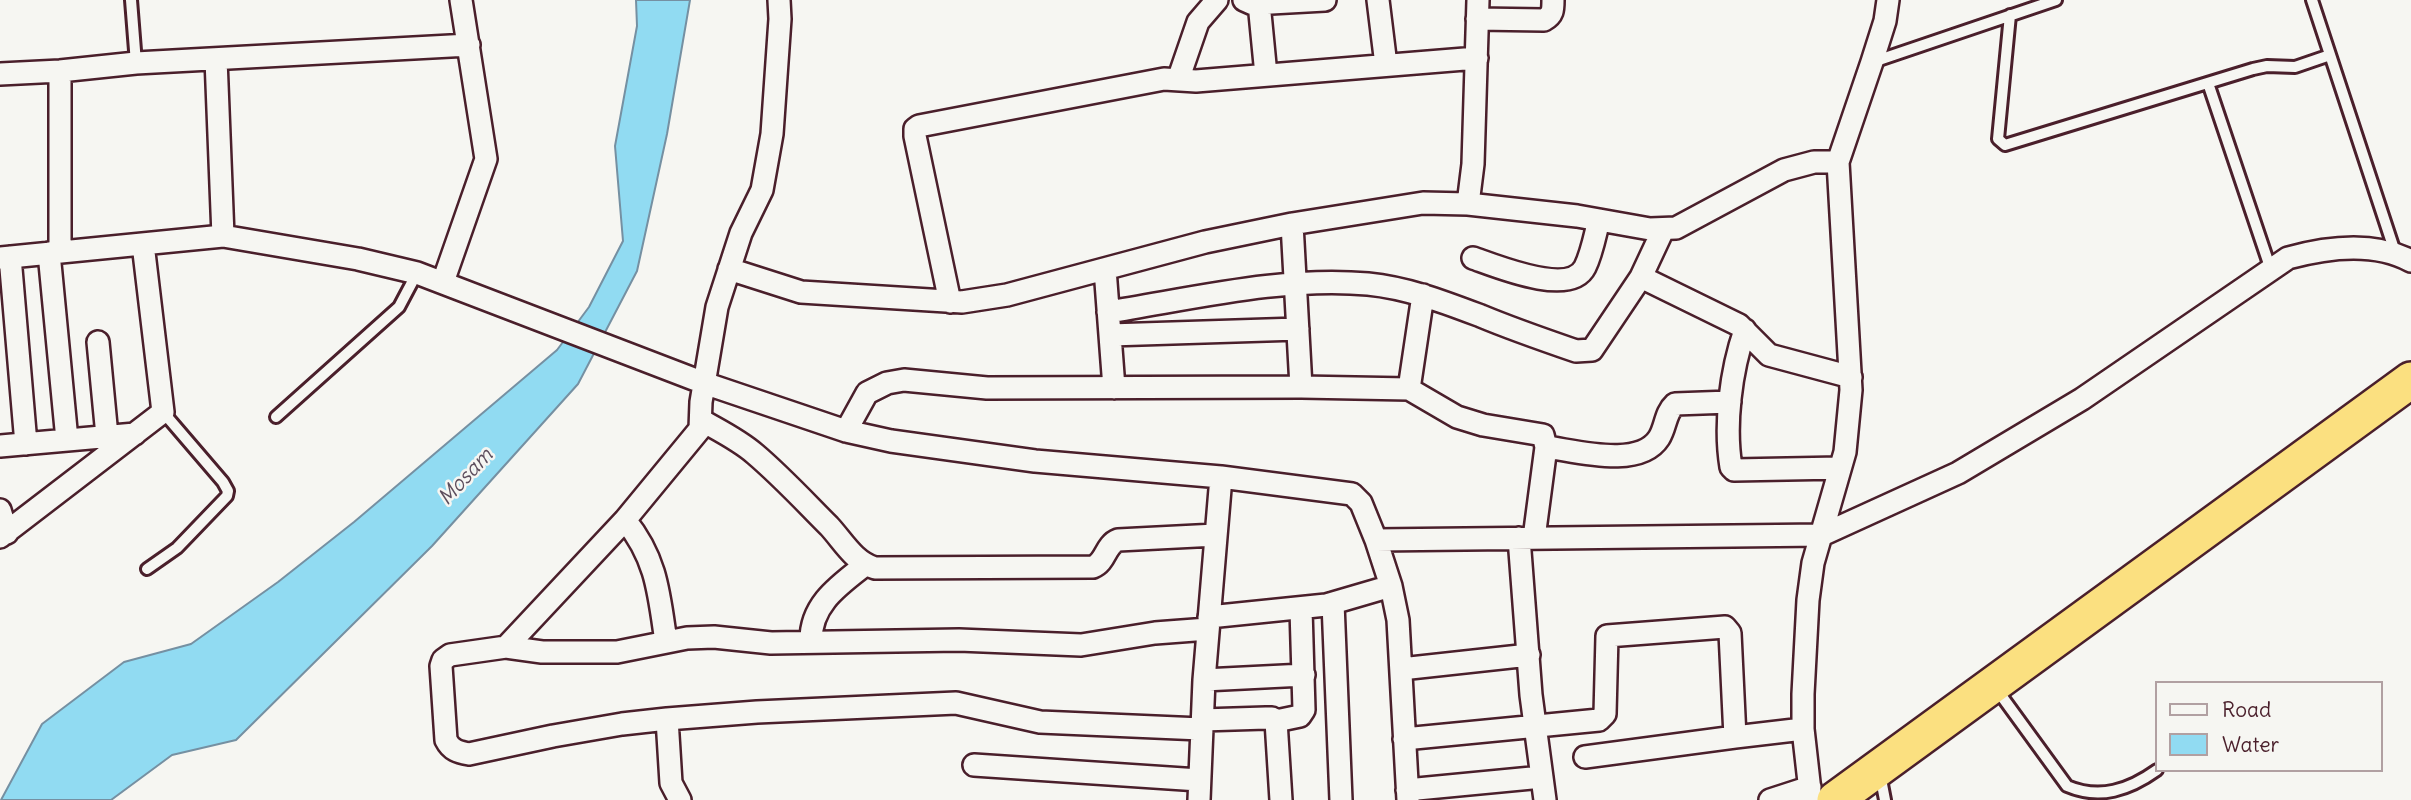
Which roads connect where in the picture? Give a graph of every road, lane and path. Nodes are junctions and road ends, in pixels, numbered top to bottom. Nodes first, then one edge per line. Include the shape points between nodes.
1 (131, 0) edge
2 (461, 0) edge
3 (779, 0) edge
4 (1217, 0) edge
5 (1325, 0) edge
6 (1378, 0) edge
7 (1553, 0) edge
8 (1888, 0) edge
9 (2312, 0) edge
10 (2051, 1) edge
11 (1252, 2) edge
12 (1478, 9) edge
13 (2010, 15) junction
14 (469, 45) junction
15 (2330, 55) junction
16 (1476, 58) junction
17 (216, 59) junction
18 (1872, 62) junction
19 (136, 63) junction
20 (1386, 65) junction
21 (60, 71) junction
22 (0, 74) edge
23 (1266, 75) junction
24 (1178, 80) junction
25 (2208, 83) junction
26 (1838, 162) junction
27 (1468, 204) junction
28 (1599, 220) junction
29 (1292, 224) junction
30 (1662, 230) junction
31 (223, 236) junction
32 (143, 244) junction
33 (55, 252) junction
34 (5, 257) edge
35 (2403, 257) edge
36 (1473, 258) dead end
37 (729, 269) junction
38 (1105, 269) junction
39 (2271, 270) junction
40 (417, 273) junction
41 (1641, 277) junction
42 (443, 282) junction
43 (1296, 285) junction
44 (1423, 295) junction
45 (950, 302) junction
46 (1108, 312) junction
47 (1298, 329) junction
48 (1745, 330) junction
49 (1110, 335) junction
50 (98, 342) dead end
51 (1851, 377) junction
52 (2411, 380) edge
53 (704, 383) junction
54 (1301, 387) junction
55 (1114, 388) junction
56 (1409, 389) junction
57 (1730, 402) junction
58 (163, 412) junction
59 (276, 417) dead end
60 (701, 420) junction
61 (846, 431) junction
62 (135, 434) junction
63 (107, 436) junction
64 (67, 440) junction
65 (26, 444) junction
66 (0, 446) edge
67 (1546, 447) junction
68 (1840, 468) junction
69 (1222, 477) junction
70 (0, 510) edge
71 (625, 520) junction
72 (4, 535) edge
73 (1216, 535) junction
74 (1822, 535) junction
75 (1527, 538) junction
76 (1376, 540) junction
77 (865, 565) junction
78 (147, 569) dead end
79 (1391, 586) junction
80 (1333, 603) junction
81 (1301, 609) junction
82 (1209, 623) junction
83 (666, 642) junction
84 (811, 642) junction
85 (506, 648) junction
86 (1529, 655) junction
87 (1401, 669) junction
88 (1304, 676) junction
89 (1204, 680) junction
90 (1993, 685) junction
91 (667, 719) junction
92 (1276, 721) junction
93 (1202, 724) junction
94 (1536, 727) junction
95 (1803, 729) junction
96 (1735, 737) junction
97 (1404, 740) junction
98 (1585, 757) dead end
99 (974, 765) dead end
100 (2156, 771) edge
101 (1542, 777) junction
102 (1882, 784) edge
103 (1199, 790) edge
104 (1407, 795) edge
105 (1819, 795) edge
106 (680, 800) edge
107 (1281, 800) edge
108 (1341, 800) edge
109 (1545, 800) edge
110 (1770, 800) edge

1 - 19 lane
2 - 14 street
3 - 37 street via 772,134 762,190
4 - 24 street via 1198,22
5 - 11 street
6 - 20 street
7 - 12 street via 1553,12 1544,20
8 - 18 street
9 - 15 lane
10 - 13 lane
11 - 23 street
12 - 16 street
13 - 18 lane
13 - 25 lane via 1998,139 2005,145
14 - 17 street
14 - 42 street via 486,159
15 - 25 lane via 2295,67 2253,68
15 - 35 lane
16 - 20 street
16 - 27 street
17 - 19 street
17 - 31 street
18 - 26 street
19 - 21 street
20 - 23 street
21 - 22 street
21 - 33 street
23 - 24 street
24 - 45 street via 919,125 915,136
25 - 39 lane
26 - 30 street via 1814,162 1784,170 1686,224
26 - 51 street
27 - 28 street
27 - 29 street via 1399,206
28 - 30 street
28 - 36 street via 1585,268 1572,278 1533,277
29 - 38 street
29 - 43 street
30 - 41 street
31 - 32 street
31 - 40 street
32 - 33 street
32 - 58 street
33 - 34 street
33 - 64 street
34 - 65 street
35 - 39 street via 2367,248 2317,250 2288,258
37 - 45 street via 801,292
37 - 53 street via 716,307
38 - 45 street via 1007,295
38 - 46 street
39 - 74 street via 2082,399 1958,473
40 - 42 street
40 - 59 lane via 399,307
41 - 44 street via 1592,350 1585,352
41 - 48 street
42 - 53 street
43 - 44 street via 1368,284
43 - 46 street
43 - 47 street
44 - 56 street
46 - 49 street
47 - 49 street
47 - 54 street
48 - 51 street via 1769,355
48 - 57 street
49 - 55 street
50 - 63 street
51 - 68 street via 1850,415
52 - 90 highway
53 - 60 street
53 - 61 street
54 - 55 street
54 - 56 street
55 - 61 street via 987,388 904,380 867,393
56 - 67 street via 1457,417 1543,435
57 - 67 street via 1675,404 1660,437 1641,453 1606,455
57 - 68 street via 1730,463 1734,470
58 - 62 street
58 - 78 lane via 228,491 177,548
60 - 71 street via 699,429
60 - 77 street via 757,455
61 - 69 street via 1035,461
62 - 63 street
62 - 72 street
63 - 64 street
64 - 65 street
65 - 66 street
67 - 75 street
68 - 74 street
69 - 73 street
69 - 76 street via 1352,494 1361,503
70 - 72 street
71 - 83 street via 639,537 653,568
71 - 85 street
73 - 77 street via 1118,540 1093,567
73 - 82 street
74 - 75 street
74 - 95 street via 1808,600
75 - 76 street
75 - 86 street
76 - 79 street
77 - 84 street via 824,601 811,629
79 - 80 street
79 - 87 street
80 - 81 street
80 - 108 street
81 - 82 street
81 - 88 street
82 - 84 street via 1081,645 959,640
82 - 89 street
83 - 84 street via 714,637
83 - 85 street via 593,653
85 - 91 street via 450,655 443,660 446,740 458,752 482,753 553,736
86 - 87 street
86 - 94 street
87 - 97 street
88 - 89 street
88 - 92 street via 1304,710 1300,716
89 - 93 street
90 - 100 lane via 2067,786 2079,792 2116,793
90 - 102 highway
91 - 93 street via 956,703 1040,722
91 - 106 street via 671,783
92 - 93 street
92 - 107 street
93 - 103 street
94 - 96 street via 1603,718 1607,636 1725,627 1730,633
94 - 97 street
94 - 101 street
95 - 96 street
95 - 105 street
96 - 98 street
97 - 104 street
99 - 103 street
101 - 104 street
101 - 109 street
102 - 105 highway
105 - 110 street

